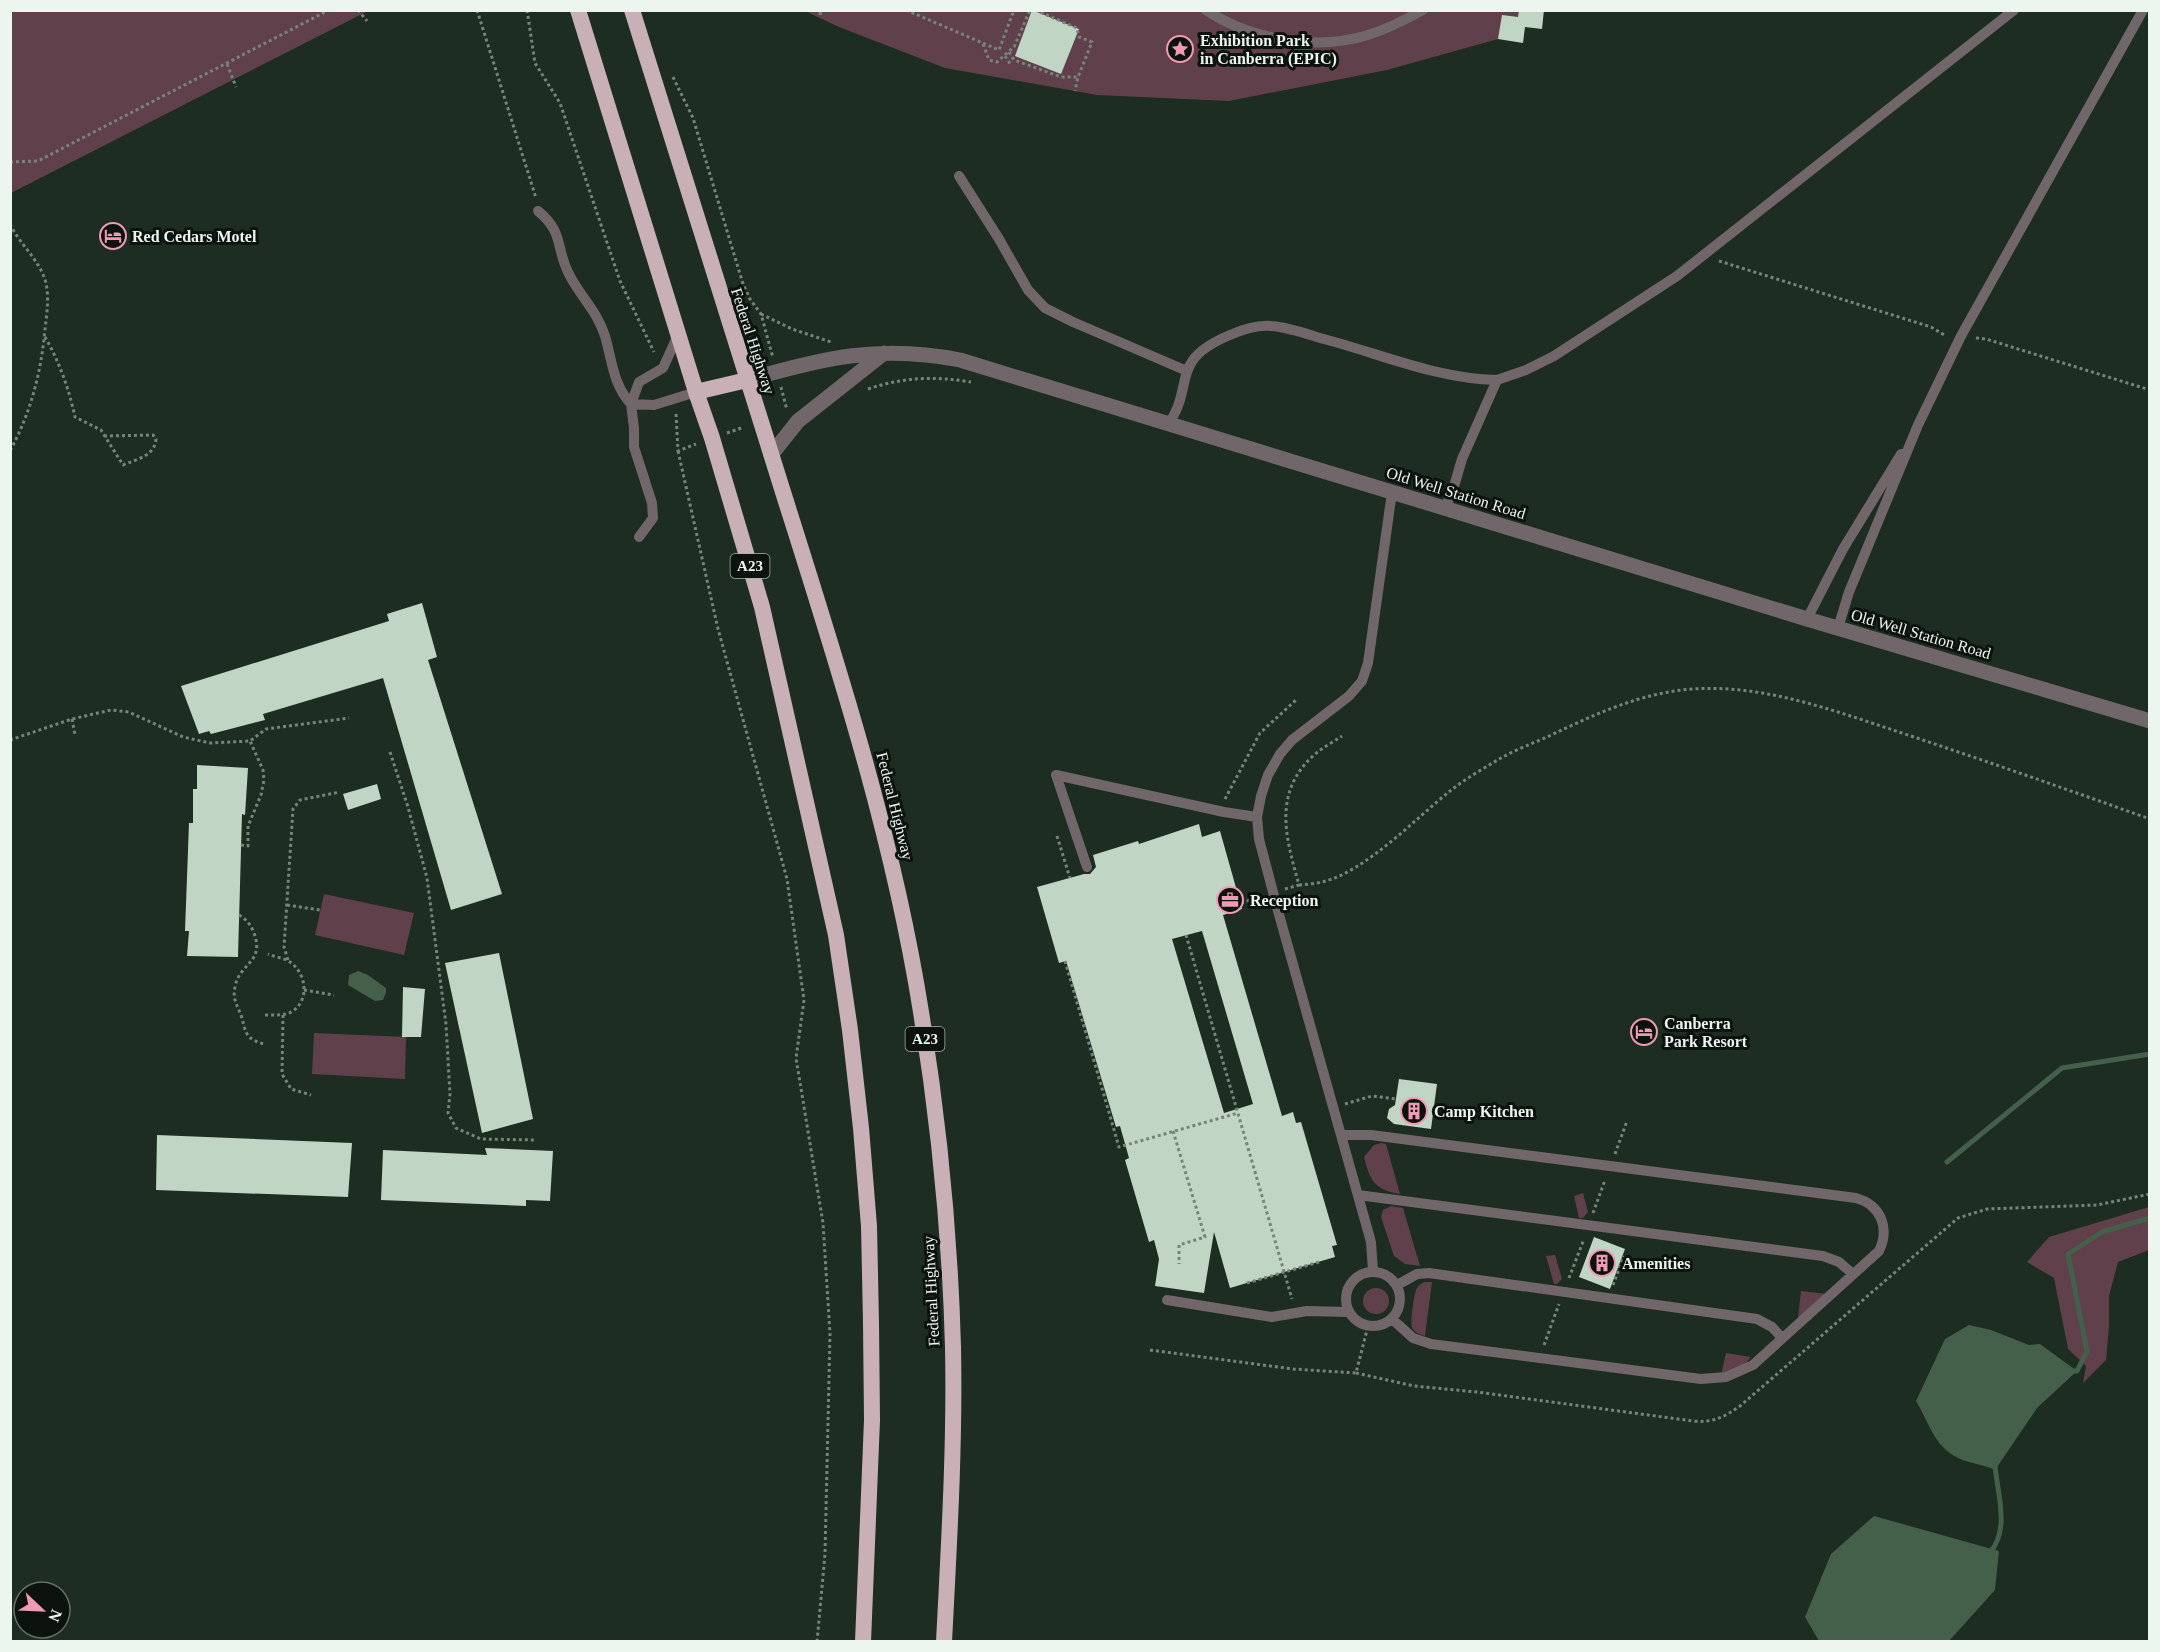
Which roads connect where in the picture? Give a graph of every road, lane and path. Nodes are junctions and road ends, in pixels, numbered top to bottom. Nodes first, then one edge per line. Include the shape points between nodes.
1 (329, 10) edge
2 (358, 10) edge
3 (477, 10) edge
4 (527, 10) edge
5 (578, 10) edge
6 (632, 10) edge
7 (821, 10) edge
8 (906, 10) edge
9 (1014, 10) edge
10 (1030, 10) edge
11 (1035, 10) edge
12 (1206, 10) edge
13 (1397, 10) edge
14 (1423, 10) edge
15 (2014, 10) edge
16 (2143, 10) edge
17 (820, 15) dead end
18 (367, 21) dead end
19 (1402, 21) junction
20 (982, 43) junction
21 (1009, 52) junction
22 (1005, 56) junction
23 (227, 64) junction
24 (1011, 65) dead end
25 (668, 68) dead end
26 (1078, 76) junction
27 (236, 87) dead end
28 (1075, 91) dead end
29 (10, 162) edge
30 (959, 176) dead end
31 (538, 211) joint
32 (10, 224) edge
33 (1710, 251) junction
34 (678, 334) junction
35 (1961, 336) junction
36 (45, 337) junction
37 (833, 342) dead end
38 (884, 353) junction
39 (663, 368) junction
40 (1187, 371) junction
41 (747, 380) junction
42 (1497, 380) junction
43 (975, 383) dead end
44 (2150, 390) edge
45 (862, 391) dead end
46 (696, 392) junction
47 (675, 399) junction
48 (631, 404) junction
49 (760, 421) junction
50 (798, 421) junction
51 (1169, 424) junction
52 (1918, 425) junction
53 (104, 436) junction
54 (712, 438) junction
55 (10, 451) edge
56 (678, 451) junction
57 (771, 455) junction
58 (1392, 492) junction
59 (1444, 508) junction
60 (639, 537) dead end
61 (1807, 619) junction
62 (1838, 628) junction
63 (1296, 700) dead end
64 (349, 718) dead end
65 (72, 720) junction
66 (2150, 721) edge
67 (75, 735) dead end
68 (1342, 736) dead end
69 (10, 740) edge
70 (250, 741) junction
71 (390, 752) dead end
72 (340, 792) dead end
73 (1219, 811) junction
74 (1257, 818) junction
75 (2150, 819) edge
76 (1057, 836) dead end
77 (241, 845) dead end
78 (1087, 867) dead end
79 (1070, 878) dead end
80 (1299, 885) junction
81 (1273, 892) junction
82 (1241, 903) dead end
83 (287, 905) junction
84 (320, 910) dead end
85 (239, 915) dead end
86 (1186, 935) dead end
87 (268, 954) dead end
88 (288, 960) junction
89 (1065, 961) dead end
90 (304, 990) junction
91 (334, 995) dead end
92 (266, 1015) dead end
93 (283, 1015) junction
94 (264, 1044) dead end
95 (311, 1095) dead end
96 (1396, 1099) dead end
97 (1334, 1107) junction
98 (1238, 1113) junction
99 (1173, 1131) junction
100 (1341, 1135) junction
101 (536, 1140) dead end
102 (1358, 1195) junction
103 (1624, 1256) dead end
104 (1319, 1262) dead end
105 (1179, 1264) dead end
106 (1373, 1271) junction
107 (1284, 1272) junction
108 (1853, 1274) junction
109 (1570, 1275) dead end
110 (1580, 1279) dead end
111 (1247, 1283) dead end
112 (1397, 1285) junction
113 (1611, 1291) dead end
114 (1167, 1300) dead end
115 (1349, 1312) junction
116 (1296, 1313) junction
117 (1392, 1319) junction
118 (1368, 1326) junction
119 (1782, 1338) junction
120 (1150, 1350) dead end
121 (817, 1641) edge
122 (863, 1641) edge
123 (944, 1641) edge

1 - 23 path
2 - 18 path
3 - 31 path
4 - 39 path via 535,63 560,103 620,281
5 - 34 highway, A23
6 - 41 highway, Federal Highway / A23
7 - 17 path
8 - 20 path
9 - 20 path via 999,50
10 - 21 path
11 - 26 path via 1077,28 1079,37 1092,42
12 - 19 lane via 1262,35 1311,42 1366,36
13 - 19 lane
14 - 19 lane
15 - 33 lane
16 - 35 lane
20 - 22 path via 992,62
21 - 22 path
21 - 26 path via 1014,60 1060,78
22 - 24 path
23 - 27 path
23 - 29 path via 38,161
25 - 37 path via 693,118 750,299 761,314
26 - 28 path
30 - 40 lane via 1028,290 1045,308
31 - 48 lane via 555,229 569,275 597,316 622,395
32 - 36 path via 46,283
33 - 35 path via 1718,261 1931,327 1944,336
33 - 42 lane via 1572,345 1526,370
34 - 39 lane
34 - 46 highway, A23
35 - 44 path via 1986,339
35 - 52 lane
36 - 53 path via 75,417 101,430
36 - 55 path via 29,412
38 - 41 street, Old Well Station Road via 824,359
38 - 50 street
38 - 51 street, Old Well Station Road via 960,360
39 - 48 lane via 639,382
40 - 42 lane via 1205,349 1224,338 1246,328 1270,326 1457,377
40 - 51 lane via 1179,404
41 - 46 highway
41 - 49 highway, Federal Highway / A23
42 - 59 lane
43 - 45 path via 950,378 904,378
46 - 47 lane
46 - 54 highway, A23
47 - 48 lane via 654,405
47 - 56 path
48 - 60 lane via 634,447 652,503 652,518
49 - 50 path via 787,410
49 - 54 path
49 - 57 highway, Federal Highway / A23
50 - 57 street
51 - 58 street, Old Well Station Road
52 - 61 lane
52 - 62 lane
53 - 53 path via 123,465 152,452 156,445 153,435
54 - 56 path
54 - 122 highway, A23 via 762,607 794,741 836,935 850,1030 869,1226 872,1420
56 - 121 path via 718,629 787,879 803,988 796,1058 823,1223 830,1334 825,1554
57 - 123 highway, Federal Highway / A23 via 866,765 904,919 921,1012 942,1180 953,1348
58 - 59 street, Old Well Station Road
58 - 74 lane via 1368,663 1362,681 1280,754 1268,775
59 - 61 street, Old Well Station Road
61 - 62 street, Old Well Station Road
62 - 66 street, Old Well Station Road
63 - 73 path via 1260,733
64 - 70 path via 266,729
65 - 67 path
65 - 69 path
65 - 70 path via 111,710 129,711 183,737 210,743
68 - 80 path via 1315,754 1300,771 1289,793 1286,837
70 - 77 path via 264,780 248,826 248,846
71 - 101 path via 427,878 447,1024 448,1113 456,1128 481,1139
72 - 83 path via 300,800 292,809
73 - 74 lane
73 - 78 lane via 1056,775
74 - 81 lane
75 - 80 path via 1808,703 1742,690 1690,689 1623,704 1501,758 1452,789 1377,853 1324,882
76 - 79 path
80 - 81 path
81 - 82 path
81 - 97 lane
83 - 84 path
83 - 88 path via 284,947
85 - 94 path via 252,929 257,947 235,985 234,1002 247,1036
86 - 98 path
87 - 88 path
88 - 90 path via 304,981
89 - 99 path via 1119,1147
90 - 91 path
90 - 93 path via 303,1001
92 - 93 path
93 - 95 path via 282,1074 291,1089
96 - 97 path via 1372,1096
97 - 100 lane
98 - 99 path
98 - 107 path
99 - 105 path via 1205,1237 1179,1245
100 - 102 lane
100 - 108 lane via 1371,1135 1863,1200 1879,1213 1884,1234 1879,1251
102 - 106 lane via 1371,1242
102 - 108 lane via 1823,1256 1839,1262
103 - 113 path
104 - 107 path
106 - 112 lane via 1383,1273
106 - 115 lane via 1356,1277 1350,1284 1346,1293
107 - 111 path
107 - 116 path
108 - 119 lane
109 - 110 path
112 - 117 lane via 1400,1303
112 - 119 lane via 1412,1276 1429,1273 1757,1318
114 - 116 lane via 1272,1317
115 - 116 lane
115 - 118 lane
117 - 118 lane
117 - 119 lane via 1413,1338 1431,1344 1701,1379 1740,1373
118 - 120 path via 1356,1373 1293,1370

